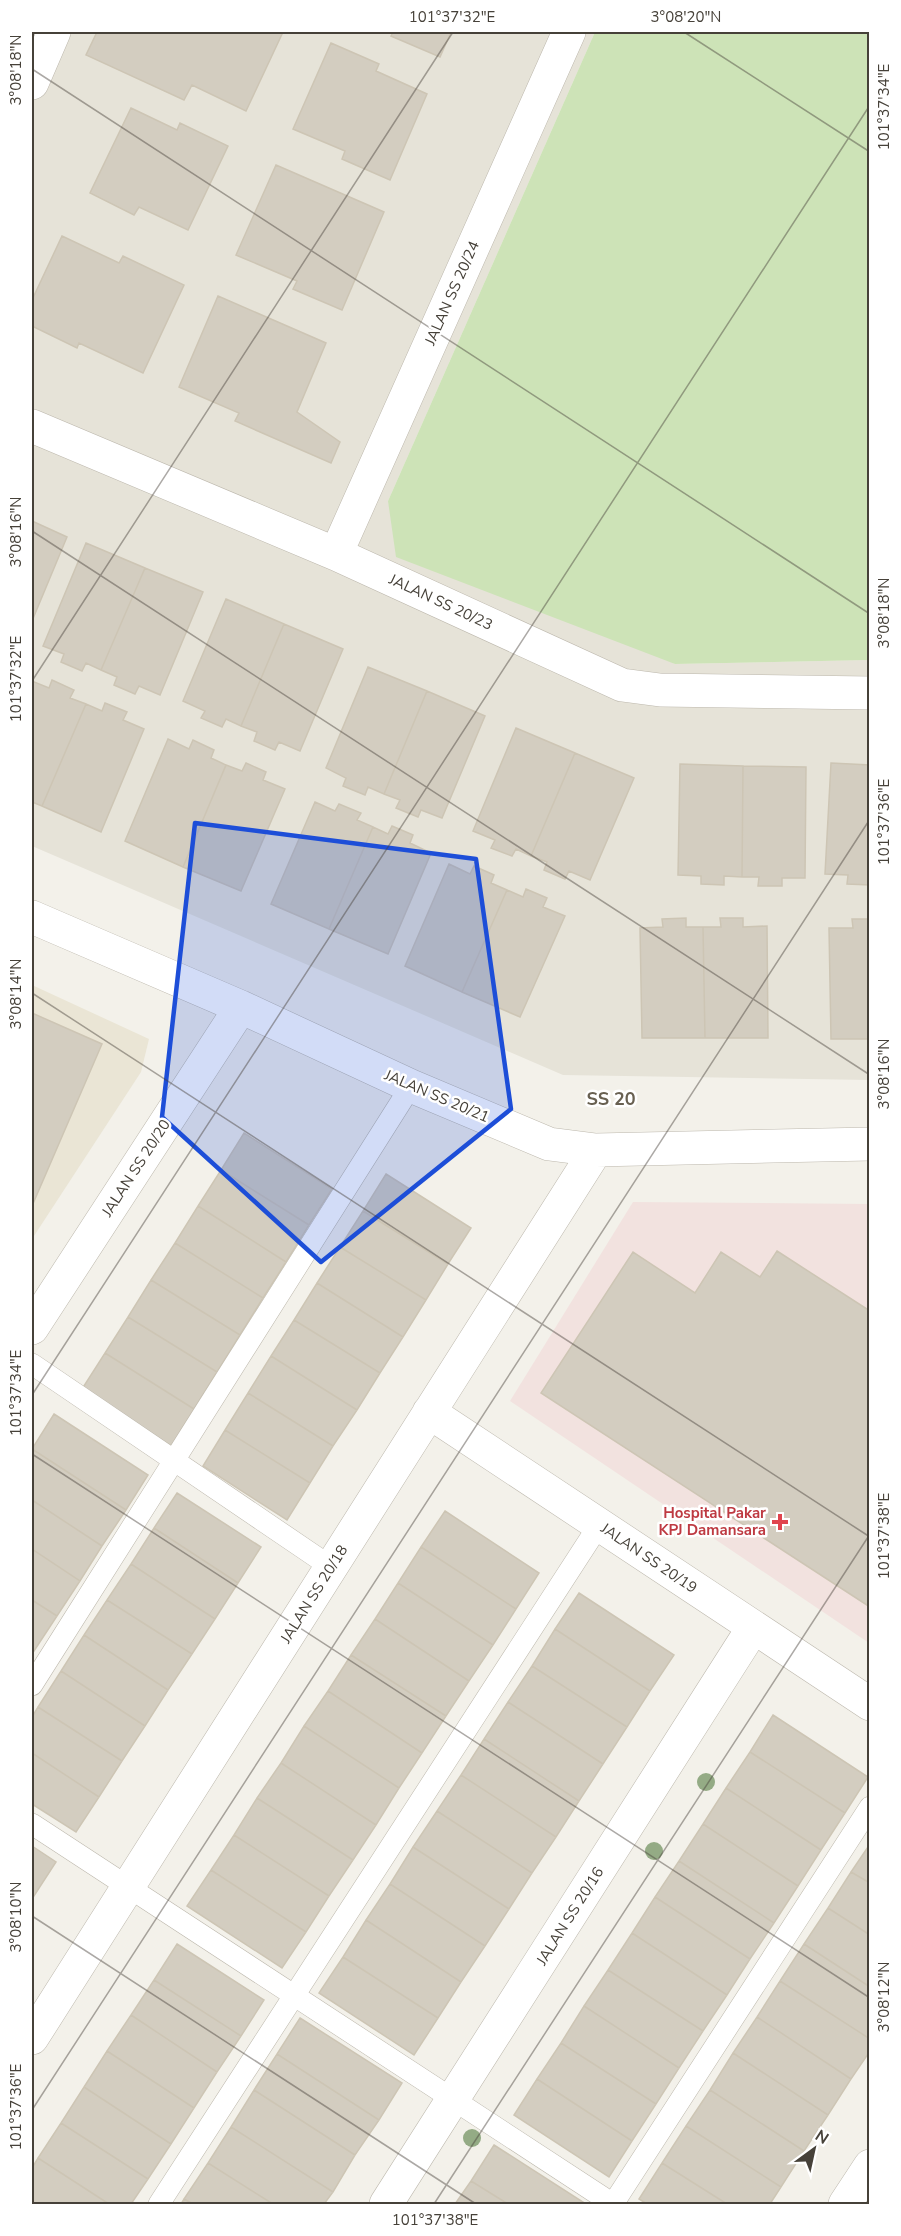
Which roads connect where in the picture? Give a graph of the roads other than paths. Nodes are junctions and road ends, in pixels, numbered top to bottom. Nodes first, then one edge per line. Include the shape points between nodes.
1 (54, 32) edge
2 (569, 32) edge
3 (32, 83) edge
4 (32, 426) edge
5 (336, 554) junction
6 (870, 693) edge
7 (32, 917) edge
8 (241, 1007) junction
9 (411, 1086) junction
10 (870, 1144) edge
11 (596, 1150) junction
12 (32, 1328) edge
13 (32, 1364) edge
14 (429, 1412) junction
15 (173, 1461) junction
16 (599, 1525) junction
17 (331, 1567) junction
18 (753, 1628) junction
19 (32, 1685) edge
20 (870, 1704) edge
21 (870, 1807) edge
22 (32, 1824) edge
23 (127, 1887) junction
24 (294, 1996) junction
25 (32, 2038) edge
26 (453, 2100) junction
27 (870, 2166) edge
28 (613, 2204) edge
29 (159, 2205) edge
30 (386, 2205) edge
31 (845, 2205) edge

1 - 3 street
2 - 5 street, JALAN SS 20/24
4 - 5 street, JALAN SS 20/23
5 - 6 street, JALAN SS 20/23 via 621,685 660,690
7 - 8 street, JALAN SS 20/21
8 - 9 street, JALAN SS 20/21
8 - 12 street, JALAN SS 20/20
9 - 11 street, JALAN SS 20/21 via 549,1144
9 - 15 lane
10 - 11 street, JALAN SS 20/21
11 - 14 street, JALAN SS 20/18
13 - 15 lane
14 - 16 street, JALAN SS 20/19
14 - 17 street, JALAN SS 20/18
15 - 17 lane
15 - 19 lane
16 - 18 street, JALAN SS 20/19
16 - 24 lane
17 - 23 street, JALAN SS 20/18
18 - 20 street, JALAN SS 20/19
18 - 26 street, JALAN SS 20/16
21 - 28 lane
22 - 23 lane
23 - 24 lane
23 - 25 street, JALAN SS 20/18
24 - 26 lane
24 - 29 lane
26 - 28 lane
26 - 30 street, JALAN SS 20/16
27 - 31 street

